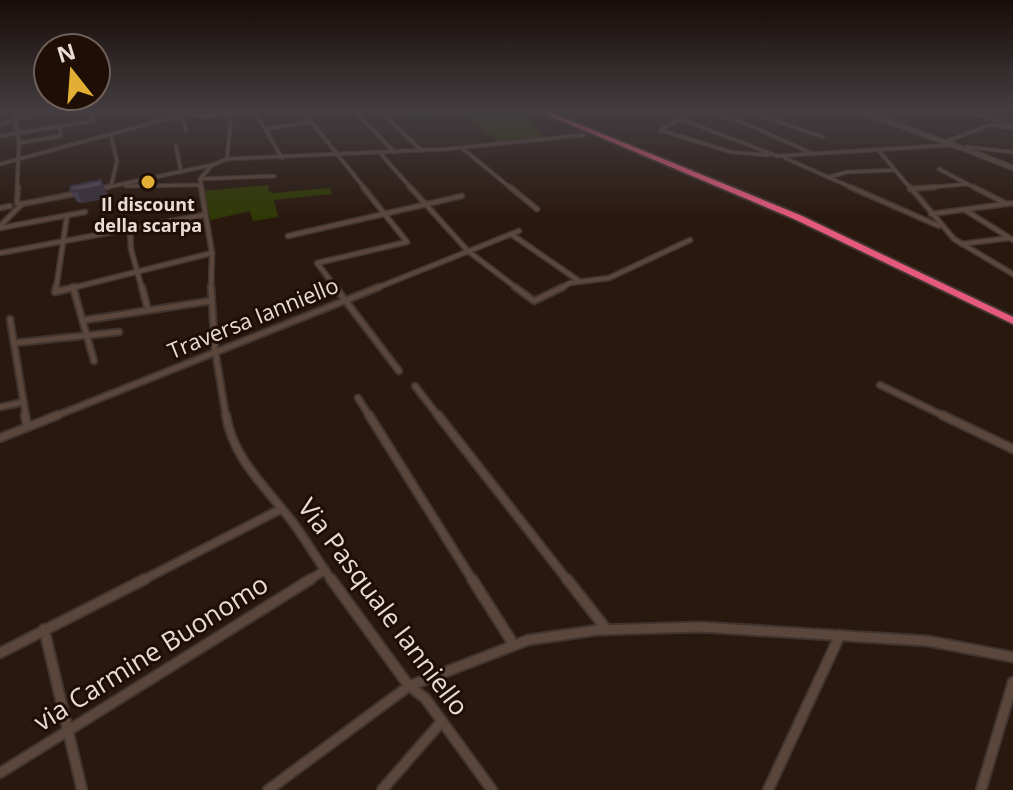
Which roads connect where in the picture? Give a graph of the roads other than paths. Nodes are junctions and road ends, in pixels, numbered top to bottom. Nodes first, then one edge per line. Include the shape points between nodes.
1 (176, 146) dead end
2 (19, 147) edge
3 (68, 147) edge
4 (117, 147) edge
5 (229, 147) edge
6 (276, 147) edge
7 (331, 147) edge
8 (389, 147) edge
9 (418, 147) edge
10 (462, 147) joint
11 (628, 147) edge
12 (714, 147) edge
13 (751, 147) edge
14 (798, 147) edge
15 (919, 147) edge
16 (959, 147) edge
17 (964, 148) junction
18 (422, 151) junction
19 (878, 151) junction
20 (394, 152) junction
21 (1013, 152) edge
22 (380, 153) junction
23 (814, 154) junction
24 (337, 155) junction
25 (774, 156) junction
26 (282, 158) junction
27 (19, 159) junction
28 (227, 159) junction
29 (0, 164) edge
30 (212, 165) junction
31 (1013, 168) edge
32 (939, 169) dead end
33 (895, 170) junction
34 (181, 172) junction
35 (274, 176) dead end
36 (829, 177) junction
37 (200, 182) junction
38 (133, 184) junction
39 (967, 184) junction
40 (111, 186) junction
41 (910, 189) junction
42 (462, 196) dead end
43 (428, 204) junction
44 (1010, 204) edge
45 (16, 205) junction
46 (0, 208) edge
47 (537, 209) dead end
48 (964, 210) junction
49 (85, 212) dead end
50 (931, 214) junction
51 (204, 215) junction
52 (384, 215) junction
53 (67, 216) junction
54 (0, 227) edge
55 (943, 227) junction
56 (130, 229) junction
57 (519, 231) dead end
58 (511, 234) junction
59 (288, 236) dead end
60 (1012, 238) edge
61 (690, 240) dead end
62 (63, 241) junction
63 (962, 244) junction
64 (468, 251) junction
65 (0, 253) edge
66 (212, 253) junction
67 (139, 271) junction
68 (1013, 274) edge
69 (579, 281) junction
70 (73, 287) junction
71 (342, 300) junction
72 (210, 301) junction
73 (148, 310) junction
74 (10, 319) dead end
75 (85, 320) junction
76 (1013, 321) edge
77 (119, 332) dead end
78 (88, 335) junction
79 (14, 343) junction
80 (215, 350) junction
81 (94, 361) dead end
82 (399, 371) dead end
83 (880, 385) dead end
84 (415, 386) dead end
85 (358, 398) dead end
86 (24, 402) junction
87 (0, 407) edge
88 (27, 426) junction
89 (0, 438) edge
90 (1013, 449) edge
91 (281, 509) junction
92 (325, 570) junction
93 (44, 629) junction
94 (607, 630) junction
95 (840, 635) junction
96 (514, 645) junction
97 (0, 653) edge
98 (1013, 657) edge
99 (1013, 682) edge
100 (409, 686) junction
101 (442, 721) junction
102 (68, 731) junction
103 (0, 773) edge
104 (82, 790) edge
105 (268, 790) edge
106 (382, 790) edge
107 (492, 790) edge
108 (768, 790) edge
109 (981, 790) edge

1 - 34 street
2 - 27 street
3 - 27 street
4 - 40 street
5 - 28 street
6 - 26 street
7 - 24 street
8 - 20 street
9 - 18 street
10 - 18 street
10 - 47 street
11 - 76 highway via 870,250
12 - 25 street
13 - 25 street
14 - 23 street
15 - 19 street
16 - 17 street
17 - 21 street
17 - 31 street
18 - 20 street
19 - 23 street
19 - 33 street
20 - 22 street
22 - 24 street
22 - 43 street
23 - 25 street
24 - 26 street
24 - 52 street
25 - 36 street
26 - 28 street
27 - 29 street
27 - 45 street
28 - 30 street
30 - 34 street
30 - 37 street
32 - 39 street
33 - 36 street
33 - 41 street
34 - 38 street
35 - 37 street
36 - 55 street
37 - 38 street
37 - 51 street, Via Pasquale Ianniello
38 - 40 street
39 - 41 street
39 - 44 street
40 - 45 street
41 - 50 street
42 - 43 street
43 - 52 street
43 - 64 street
44 - 48 street
45 - 46 street
45 - 54 street
48 - 50 street
48 - 60 street
49 - 53 street
50 - 55 street
51 - 56 street
51 - 66 street, Via Pasquale Ianniello
52 - 59 street
52 - 71 street via 407,242 317,263
53 - 54 street
53 - 62 street
55 - 63 street
56 - 62 street
56 - 67 street
57 - 58 street, Traversa Ianniello
58 - 64 street, Traversa Ianniello
58 - 69 street
60 - 63 street
61 - 69 street via 609,278
62 - 65 street
62 - 70 street via 55,292
63 - 68 street
64 - 69 street via 534,301
64 - 71 street, Traversa Ianniello
66 - 67 street
66 - 72 street, Via Pasquale Ianniello
67 - 70 street
67 - 73 street
70 - 75 street
71 - 80 street, Traversa Ianniello
71 - 82 street
72 - 73 street
72 - 80 street, Via Pasquale Ianniello
73 - 75 street
74 - 79 street
75 - 78 street
77 - 78 street
78 - 79 street
78 - 81 street
79 - 86 street
80 - 88 street, Traversa Ianniello
80 - 91 street, Via Pasquale Ianniello via 228,428 253,477
83 - 90 street
84 - 94 street
85 - 96 street
86 - 87 street
86 - 88 street
88 - 89 street, Traversa Ianniello
91 - 92 street, Via Pasquale Ianniello
91 - 93 street
92 - 100 street, Via Pasquale Ianniello
92 - 102 street, via Carmine Buonomo
93 - 97 street
93 - 102 street
94 - 95 street via 701,627
94 - 96 street
95 - 98 street via 928,641
95 - 108 street
96 - 100 street
99 - 109 street
100 - 101 street, Via Pasquale Ianniello
100 - 105 street
101 - 106 street
101 - 107 street, Via Pasquale Ianniello
102 - 103 street, via Carmine Buonomo
102 - 104 street

